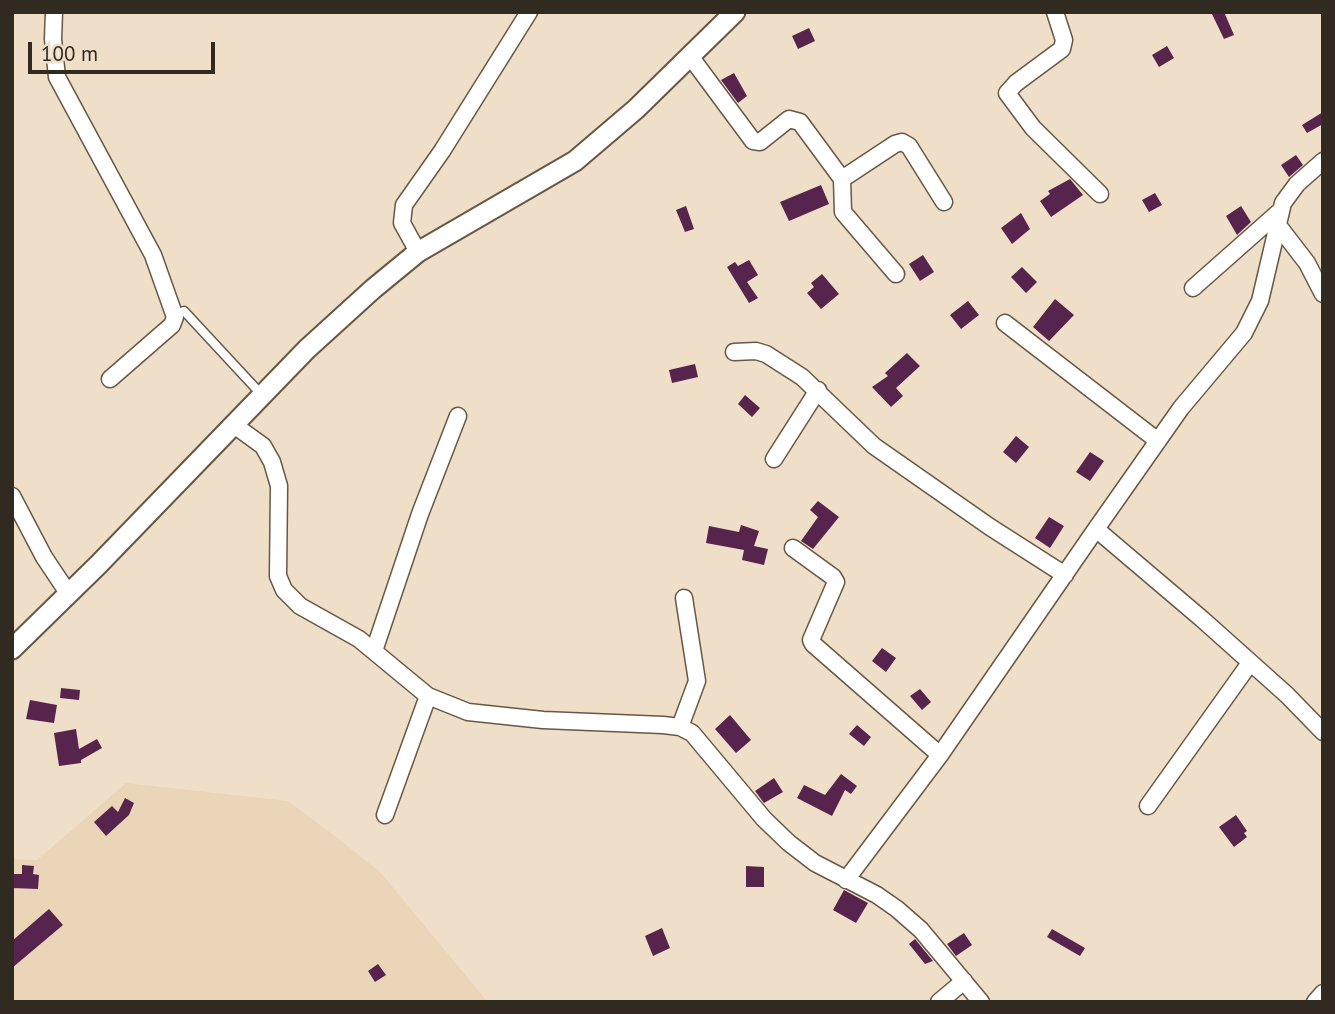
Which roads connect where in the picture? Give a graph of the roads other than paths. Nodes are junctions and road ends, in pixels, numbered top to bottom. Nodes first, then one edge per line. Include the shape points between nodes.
1 (54, 12) edge
2 (528, 12) edge
3 (735, 12) edge
4 (1055, 12) edge
5 (690, 56) junction
6 (1323, 161) edge
7 (842, 179) junction
8 (1100, 194) dead end
9 (944, 202) dead end
10 (1279, 217) junction
11 (418, 252) junction
12 (896, 274) dead end
13 (1193, 288) dead end
14 (1323, 294) edge
15 (175, 315) junction
16 (1005, 323) dead end
17 (734, 352) dead end
18 (110, 379) dead end
19 (818, 390) junction
20 (262, 395) junction
21 (458, 416) dead end
22 (234, 425) junction
23 (1158, 441) junction
24 (774, 459) dead end
25 (12, 496) edge
26 (1096, 529) junction
27 (793, 548) dead end
28 (1065, 575) junction
29 (68, 593) junction
30 (684, 598) dead end
31 (12, 649) edge
32 (374, 652) junction
33 (1250, 663) junction
34 (428, 696) junction
35 (680, 727) junction
36 (1323, 732) edge
37 (940, 755) junction
38 (1148, 806) dead end
39 (385, 815) dead end
40 (846, 880) junction
41 (964, 981) junction
42 (1323, 993) edge
43 (939, 1002) edge
44 (981, 1002) edge
45 (1315, 1002) edge

1 - 15 street via 57,77 153,255
2 - 11 street via 404,205 402,223
3 - 5 street
4 - 8 street via 1062,48 1007,93 1033,128
5 - 7 street via 753,141 760,142 789,119 800,122
5 - 11 street via 575,161
6 - 10 street via 1297,184
7 - 9 street via 902,142
7 - 12 street via 843,212
10 - 13 street
10 - 14 street
10 - 23 street via 1252,319
11 - 20 street
15 - 18 street via 172,326
15 - 20 lane via 184,311
16 - 23 street
17 - 19 street via 766,354
19 - 24 street
19 - 28 street via 874,446
20 - 22 street
21 - 32 street
22 - 29 street
22 - 32 street via 263,446 276,474 276,563 284,590 300,606
23 - 26 street
25 - 29 street
26 - 28 street
26 - 33 street
27 - 37 street via 836,582 813,644
28 - 37 street
29 - 31 street
30 - 35 street via 697,681
32 - 34 street
33 - 36 street
33 - 38 street
34 - 35 street via 468,712
34 - 39 street
35 - 40 street via 692,733 789,843
37 - 40 street
40 - 41 street via 887,902 921,930
41 - 43 street
41 - 44 street
42 - 45 street

